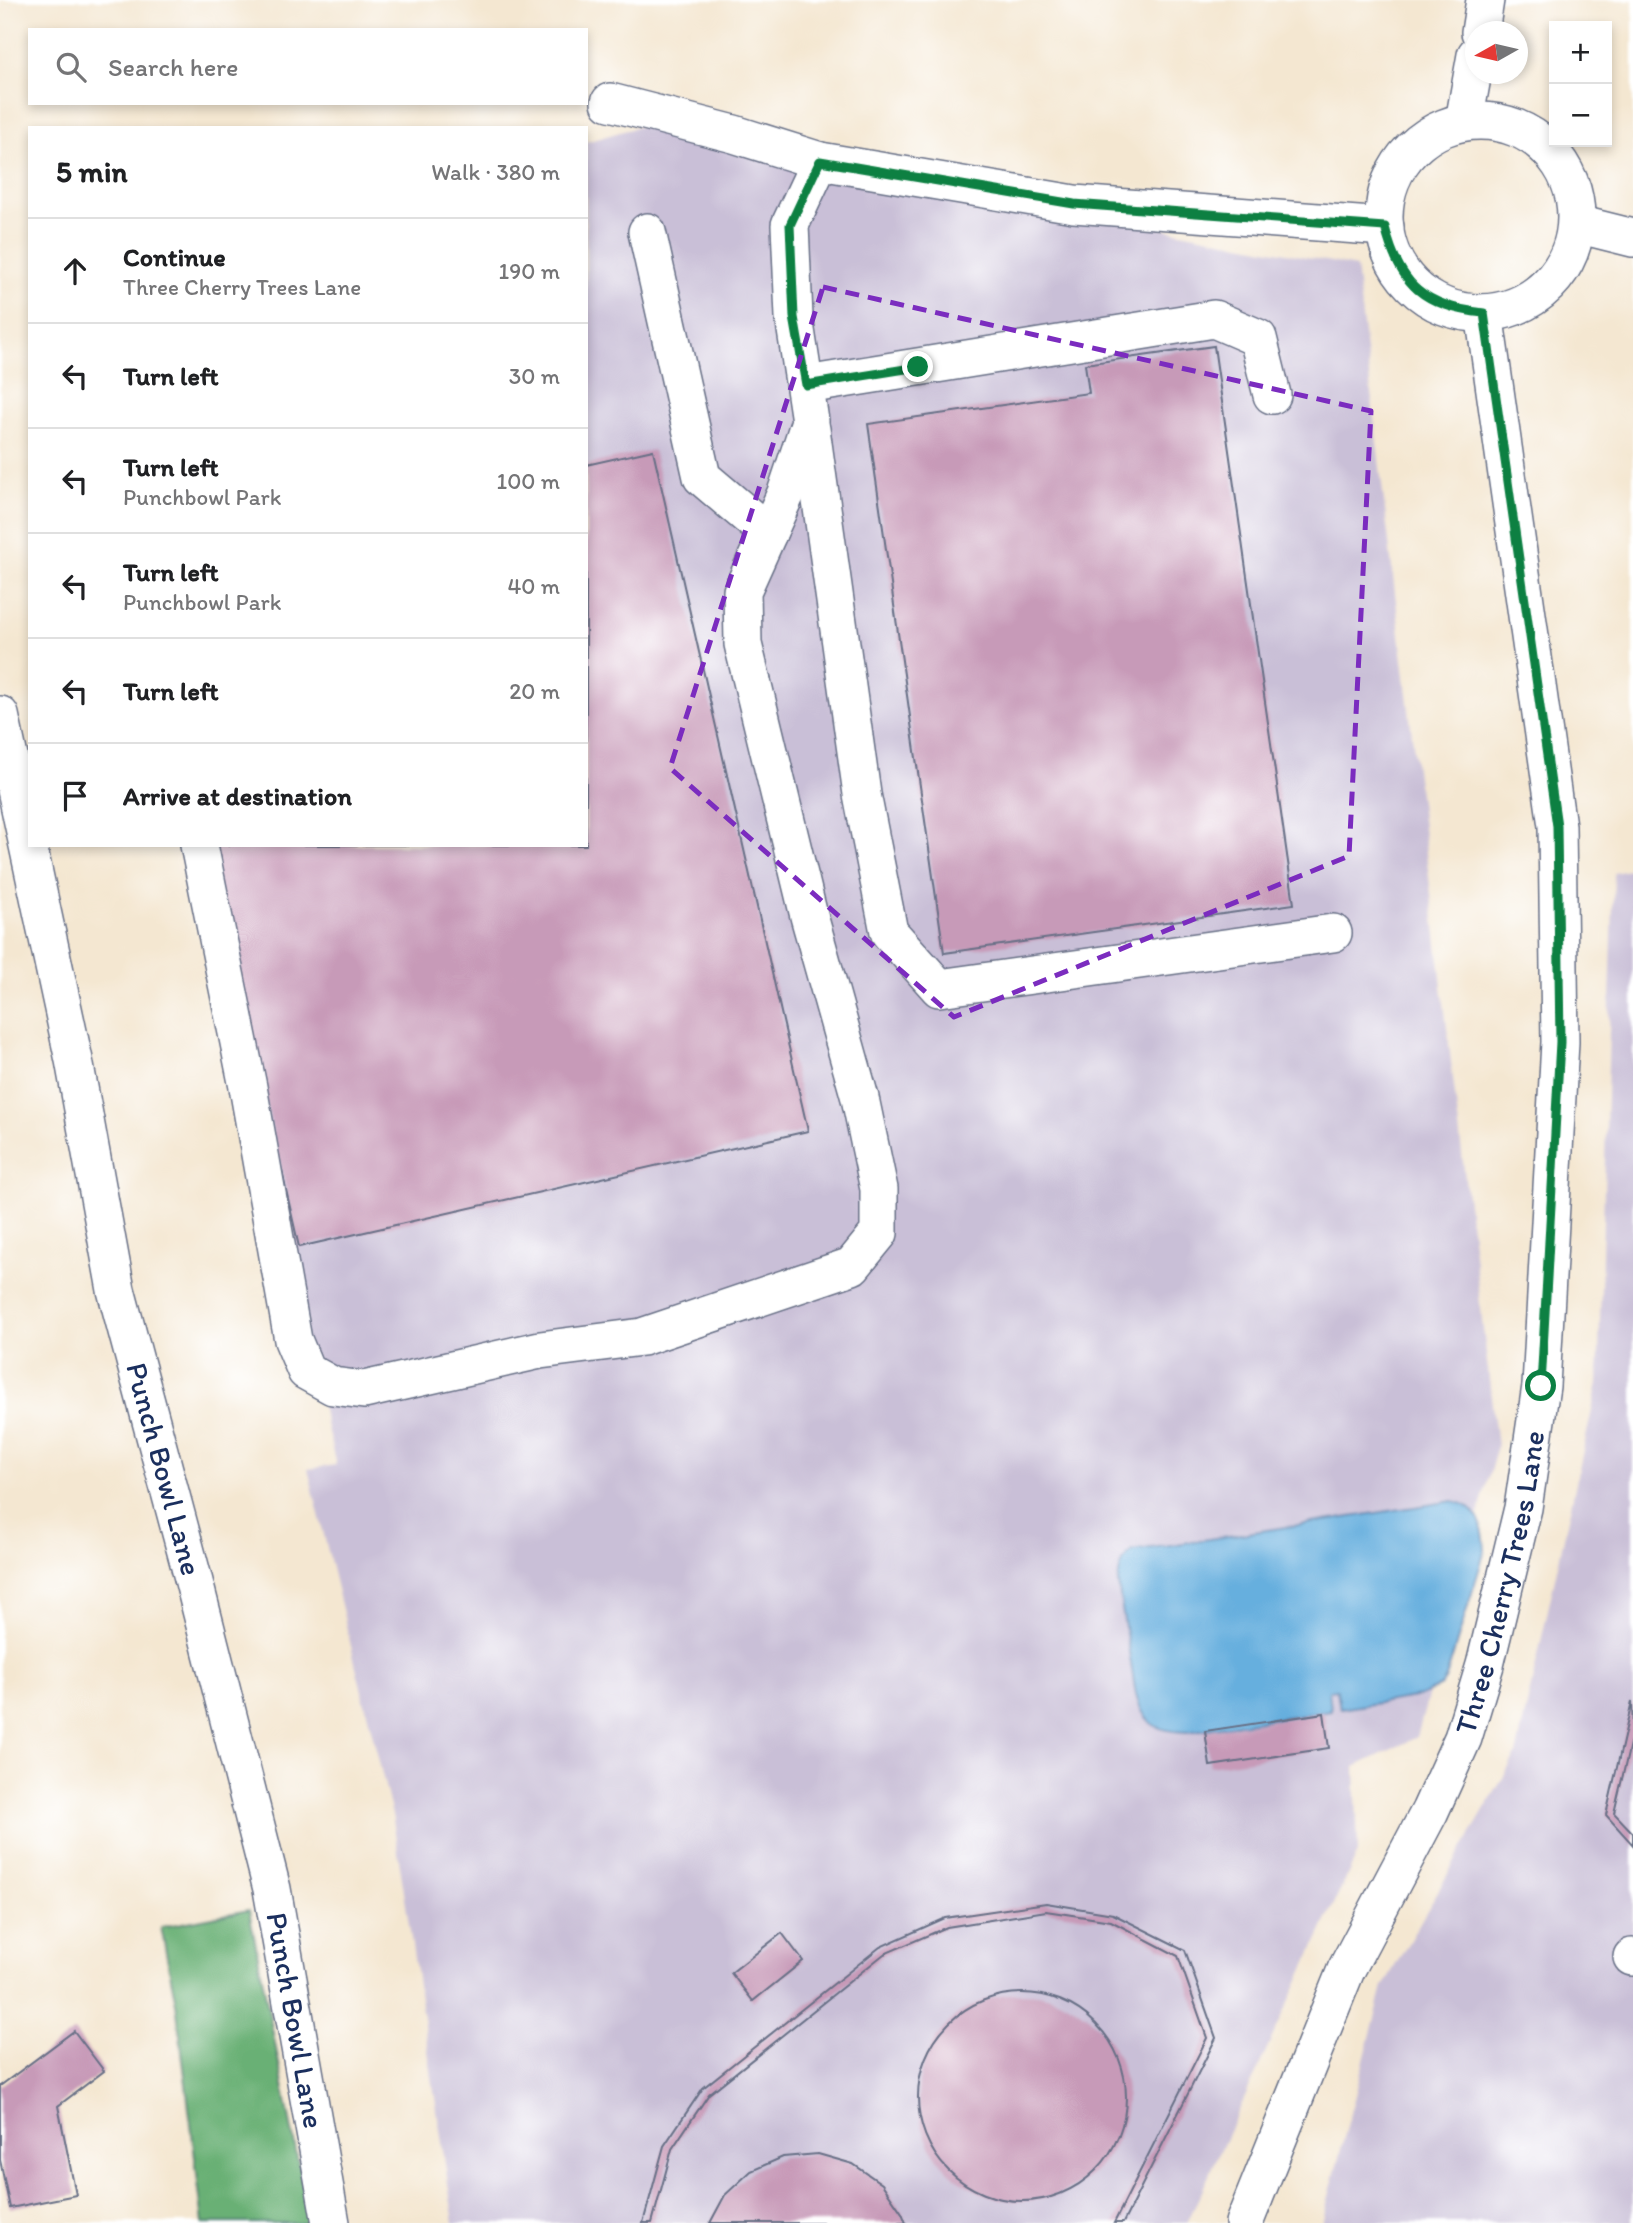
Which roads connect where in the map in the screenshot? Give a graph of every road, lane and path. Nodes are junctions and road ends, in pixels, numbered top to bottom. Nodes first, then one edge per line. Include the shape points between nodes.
1 (1485, 0) edge
2 (1482, 21) edge
3 (1470, 84) edge
4 (610, 102) dead end
5 (1464, 122) junction
6 (820, 161) junction
7 (1577, 224) junction
8 (1385, 227) junction
9 (647, 232) dead end
10 (1633, 238) edge
11 (1484, 313) junction
12 (806, 385) junction
13 (1272, 395) dead end
14 (810, 421) junction
15 (768, 533) junction
16 (0, 715) edge
17 (28, 846) edge
18 (28, 847) edge
19 (199, 847) edge
20 (1333, 933) dead end
21 (331, 2223) edge
22 (1244, 2223) edge

1 - 2 street
3 - 5 street
4 - 6 street
5 - 7 street via 1493,121 1520,129 1545,145 1563,168 1574,195
5 - 8 street via 1437,131 1413,148 1396,171 1386,198
6 - 8 street via 1074,204
6 - 12 street via 790,225 794,317
7 - 10 street
7 - 11 street via 1557,276 1537,295 1512,308
8 - 11 street via 1392,255 1408,279 1429,298 1456,310
9 - 15 street via 702,477
11 - 22 street, Three Cherry Trees Lane via 1557,826 1560,1042 1541,1386 1523,1507 1463,1738 1346,1970
12 - 13 street via 1214,319 1258,338
12 - 14 street
14 - 15 street
14 - 20 street via 862,794 889,932 939,988
15 - 19 street via 742,591 743,643 809,916 860,1098 879,1189 879,1233 852,1265 642,1338 540,1350 364,1390 333,1386 306,1371 293,1340
16 - 17 street, Punch Bowl Lane
18 - 21 street, Punch Bowl Lane via 116,1290 272,1889

